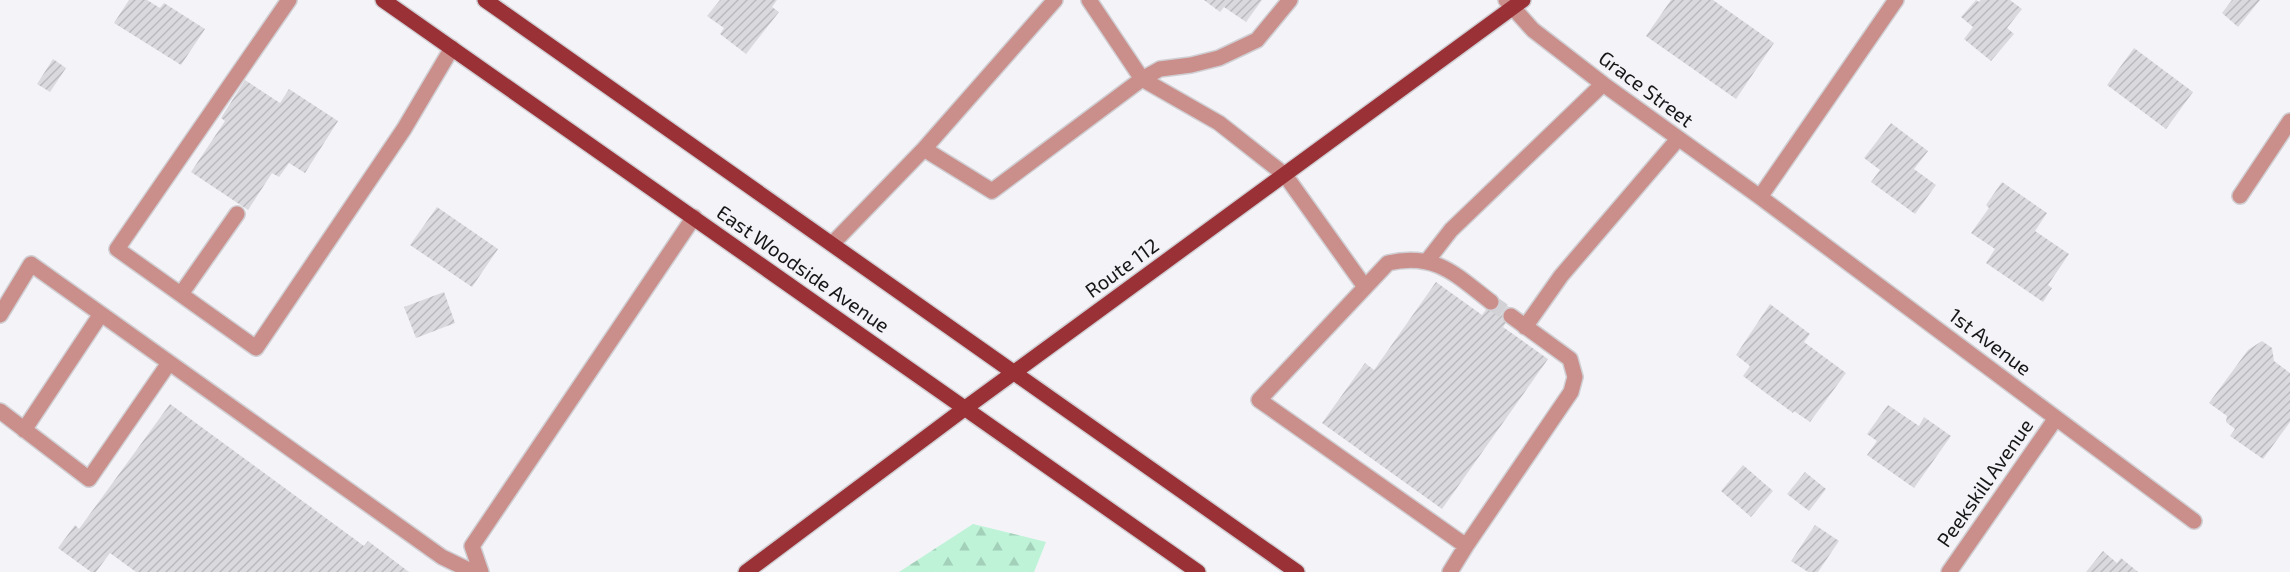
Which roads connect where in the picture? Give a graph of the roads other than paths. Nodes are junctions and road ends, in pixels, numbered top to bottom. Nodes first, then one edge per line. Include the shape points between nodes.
1 (289, 0) edge
2 (383, 0) edge
3 (485, 0) edge
4 (1055, 0) edge
5 (1089, 0) edge
6 (1290, 0) edge
7 (1896, 0) edge
8 (1514, 2) edge
9 (452, 48) junction
10 (1142, 79) junction
11 (1603, 84) junction
12 (2290, 121) edge
13 (1678, 139) junction
14 (924, 149) junction
15 (1284, 175) junction
16 (2240, 196) dead end
17 (1760, 197) junction
18 (237, 214) dead end
19 (694, 217) junction
20 (832, 244) junction
21 (1427, 261) junction
22 (1365, 287) junction
23 (181, 294) junction
24 (1491, 302) tunnel mouth
25 (101, 314) junction
26 (0, 315) edge
27 (1511, 316) tunnel mouth
28 (1526, 327) junction
29 (170, 363) junction
30 (1014, 372) junction
31 (964, 409) junction
32 (0, 411) edge
33 (2056, 418) junction
34 (24, 430) junction
35 (2194, 521) dead end
36 (1466, 546) junction
37 (473, 572) edge
38 (481, 572) edge
39 (746, 572) edge
40 (1198, 572) edge
41 (1297, 572) edge
42 (1450, 572) edge
43 (1949, 572) edge

1 - 23 street via 117,249
2 - 9 main road, East Woodside Avenue
3 - 20 main road, East Woodside Avenue
4 - 14 street
5 - 10 street
6 - 10 street via 1257,40 1219,58 1161,69
7 - 17 street
8 - 11 street, Grace Street via 1533,30
8 - 15 main road, Route 112
9 - 19 main road, East Woodside Avenue
9 - 23 street via 404,129 256,348
10 - 14 street via 992,191
10 - 15 street via 1220,123
11 - 13 street, Grace Street
11 - 21 street via 1451,230
12 - 16 street
13 - 17 street, Grace Street
13 - 28 street via 1561,276
14 - 20 street
15 - 22 street
15 - 30 main road, Route 112
17 - 33 street, 1st Avenue
18 - 23 street
19 - 31 main road, East Woodside Avenue
19 - 38 street via 472,546
20 - 30 main road, East Woodside Avenue
21 - 22 street via 1406,259 1388,263
21 - 24 street via 1443,265
22 - 36 street via 1259,400
25 - 26 street via 31,264
25 - 29 street
25 - 34 street
27 - 28 street
28 - 36 street via 1570,359 1575,377 1571,392
29 - 34 street via 89,479
29 - 37 street via 442,557
30 - 31 main road, Route 112
30 - 41 main road, East Woodside Avenue
31 - 39 main road, Route 112
31 - 40 main road, East Woodside Avenue
32 - 34 street
33 - 35 street, 1st Avenue
33 - 43 street, Peekskill Avenue
36 - 42 street

